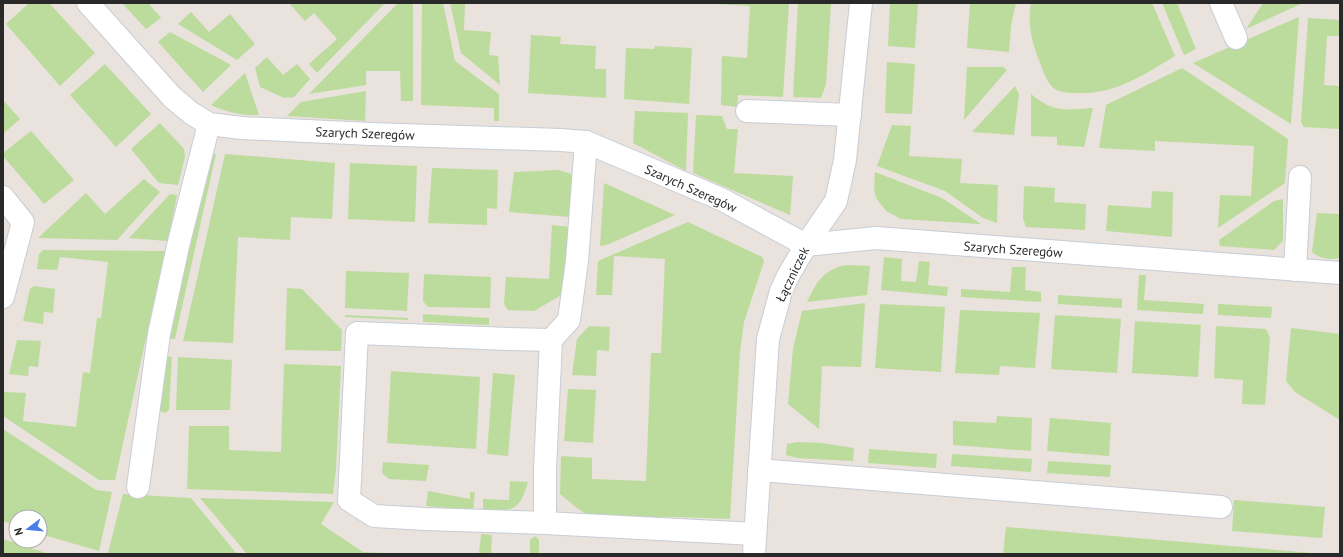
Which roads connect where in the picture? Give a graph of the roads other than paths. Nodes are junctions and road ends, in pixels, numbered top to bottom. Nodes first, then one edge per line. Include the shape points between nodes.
1 (88, 3) edge
2 (861, 3) edge
3 (1220, 3) edge
4 (1236, 38) dead end
5 (747, 111) dead end
6 (850, 115) junction
7 (209, 124) junction
8 (586, 142) junction
9 (1300, 177) dead end
10 (3, 197) edge
11 (806, 245) junction
12 (1295, 270) junction
13 (1340, 272) edge
14 (3, 297) edge
15 (550, 340) junction
16 (759, 470) junction
17 (138, 487) dead end
18 (1221, 507) dead end
19 (545, 523) junction
20 (754, 544) edge

1 - 7 street, Szarych Szeregów via 172,97
2 - 6 street, Łączniczek
3 - 4 street
5 - 6 street
6 - 11 street, Łączniczek via 845,160 836,201
7 - 8 street, Szarych Szeregów via 242,128
7 - 17 street via 159,334
8 - 11 street, Szarych Szeregów via 721,199
8 - 15 street via 577,262 569,320
9 - 12 street
10 - 14 street via 23,222
11 - 12 street, Szarych Szeregów via 876,238
11 - 16 street, Łączniczek via 781,291 768,339
12 - 13 street, Szarych Szeregów
15 - 19 street
15 - 19 street via 357,333 348,500 374,516
16 - 18 street
16 - 20 street, Łączniczek
19 - 20 street

